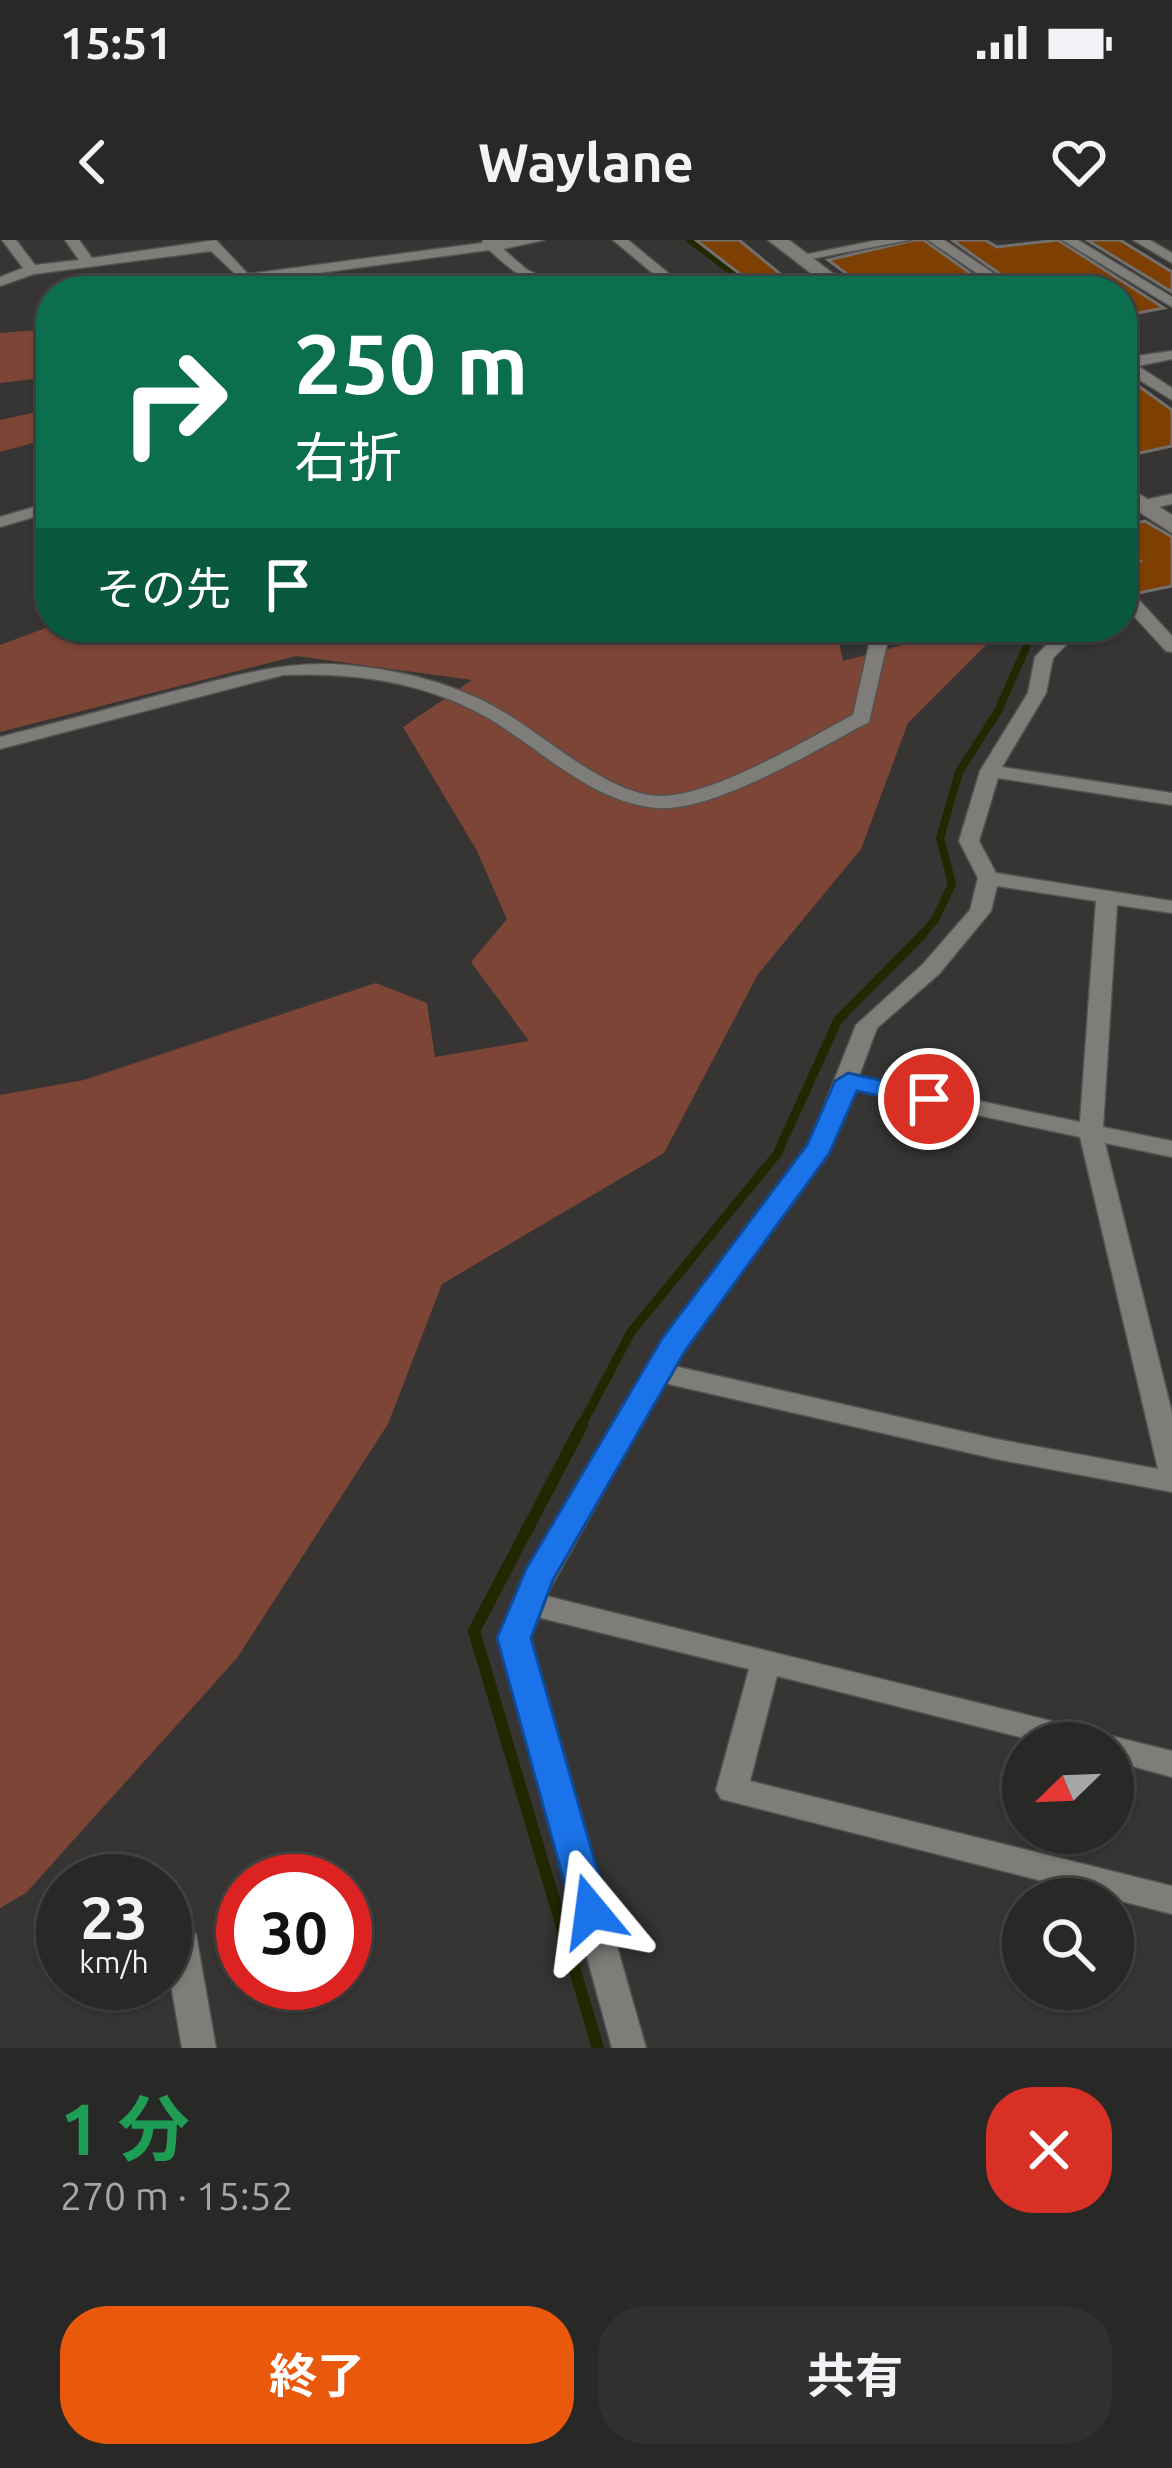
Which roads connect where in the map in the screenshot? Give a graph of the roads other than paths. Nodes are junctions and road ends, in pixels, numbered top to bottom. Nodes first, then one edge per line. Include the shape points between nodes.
1 (9, 240) edge
2 (72, 240) edge
3 (138, 240) edge
4 (537, 240) edge
5 (620, 240) edge
6 (776, 240) edge
7 (903, 240) edge
8 (935, 240) edge
9 (1069, 240) edge
10 (1140, 240) edge
11 (212, 243) edge
12 (490, 243) edge
13 (152, 256) junction
14 (800, 256) junction
15 (1172, 259) edge
16 (90, 265) junction
17 (31, 270) junction
18 (241, 276) edge
19 (266, 276) edge
20 (529, 276) edge
21 (664, 276) edge
22 (826, 276) edge
23 (990, 276) edge
24 (1128, 276) edge
25 (0, 282) edge
26 (1137, 282) edge
27 (1172, 303) edge
28 (1172, 355) edge
29 (1137, 361) edge
30 (1137, 373) edge
31 (1172, 395) edge
32 (1172, 499) edge
33 (1137, 506) edge
34 (1137, 509) edge
35 (36, 511) edge
36 (0, 521) edge
37 (1172, 526) edge
38 (1137, 613) edge
39 (879, 642) edge
40 (1059, 642) edge
41 (1172, 647) edge
42 (0, 743) edge
43 (991, 770) junction
44 (1172, 799) edge
45 (988, 878) junction
46 (1107, 899) junction
47 (1172, 908) edge
48 (848, 1081) junction
49 (1091, 1133) junction
50 (1172, 1149) edge
51 (657, 1372) junction
52 (1172, 1469) edge
53 (1172, 1482) edge
54 (529, 1603) junction
55 (766, 1660) junction
56 (1013, 1722) edge
57 (1134, 1753) edge
58 (1172, 1763) edge
59 (1172, 1900) edge
60 (192, 2008) edge
61 (199, 2048) edge
62 (629, 2048) edge

1 - 17 street
2 - 16 street
3 - 13 street
4 - 12 street
5 - 21 street
6 - 14 street
7 - 14 street
8 - 23 street
9 - 24 street
10 - 15 street
11 - 13 street
11 - 18 street
12 - 19 street
12 - 20 street
13 - 16 street
14 - 22 street
16 - 17 street
17 - 25 street
26 - 27 street
28 - 29 street
30 - 31 street
32 - 33 street
34 - 37 street
35 - 36 street
38 - 41 street
39 - 42 street via 862,718 694,796 659,802 616,788 472,702 314,667
40 - 43 street via 1044,657 1037,692
43 - 44 street
43 - 45 street via 969,841
45 - 46 street
45 - 48 street via 980,911 931,969 867,1025
46 - 47 street
46 - 49 street
48 - 49 street
48 - 51 street via 820,1148
49 - 50 street
49 - 52 street
51 - 53 street
51 - 54 street
54 - 55 street
54 - 62 street via 514,1638
55 - 56 street
55 - 59 street via 732,1790
57 - 58 street
60 - 61 street

